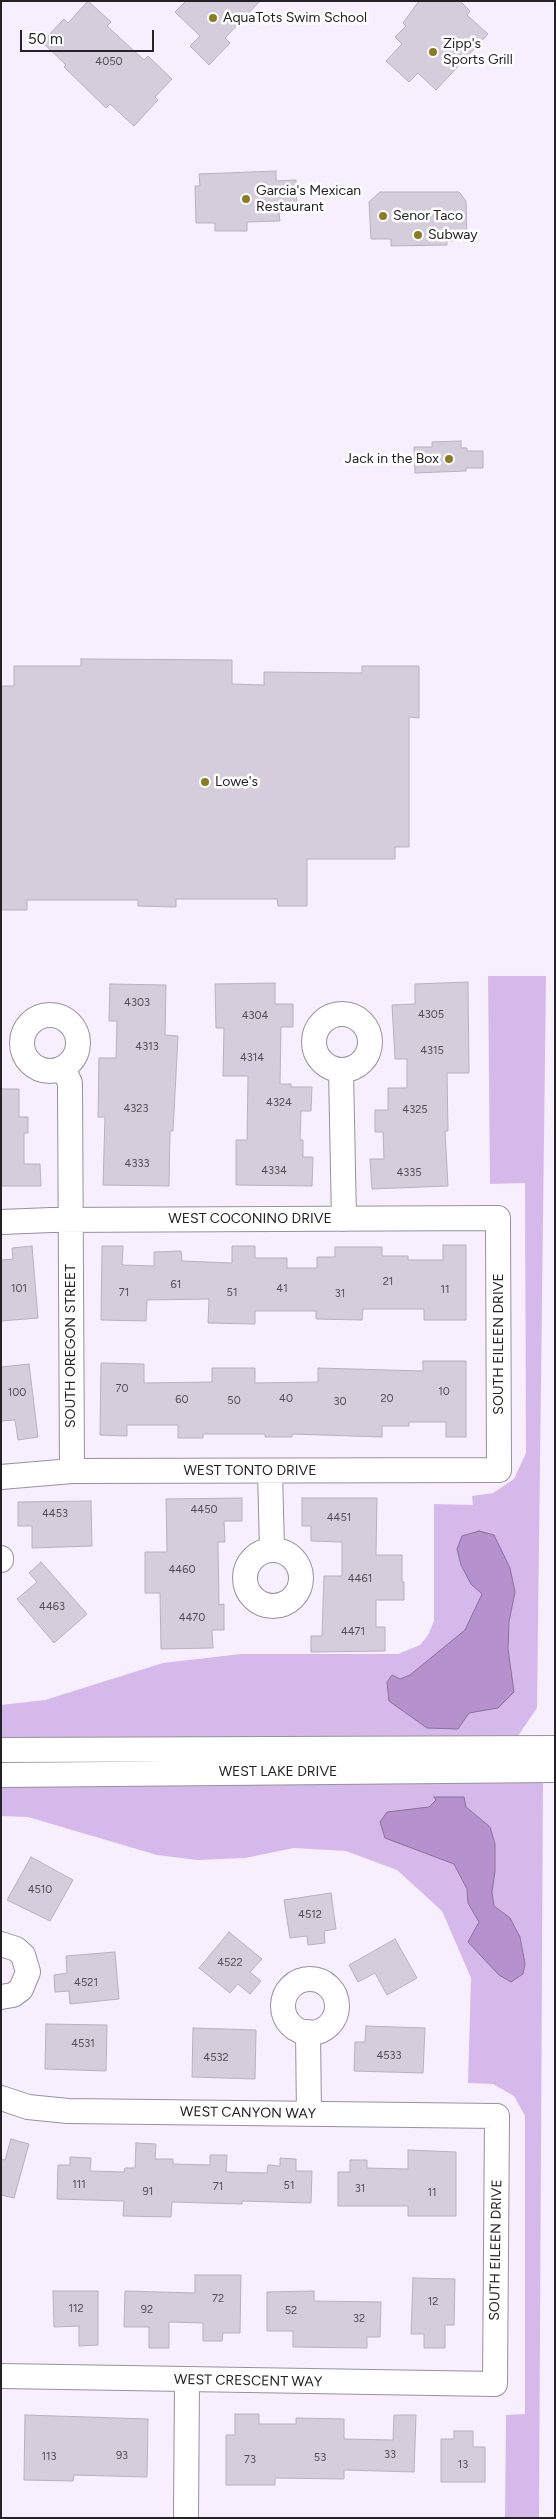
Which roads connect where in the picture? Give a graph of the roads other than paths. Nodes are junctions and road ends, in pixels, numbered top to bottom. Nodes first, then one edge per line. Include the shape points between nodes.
1 (63, 1068) dead end
2 (341, 1070) dead end
3 (498, 1218) joint
4 (344, 1219) junction
5 (71, 1220) junction
6 (1, 1222) edge
7 (499, 1470) joint
8 (270, 1471) junction
9 (72, 1472) junction
10 (1, 1477) edge
11 (272, 1550) dead end
12 (555, 1748) edge
13 (1, 1750) edge
14 (555, 1770) edge
15 (1, 1775) edge
16 (1, 1944) edge
17 (1, 1998) edge
18 (308, 2032) dead end
19 (1, 2098) edge
20 (309, 2114) junction
21 (497, 2116) joint
22 (1, 2376) edge
23 (187, 2381) junction
24 (494, 2384) joint
25 (186, 2518) edge

1 - 5 street, SOUTH OREGON STREET via 70,1083
2 - 4 street
3 - 4 street, WEST COCONINO DRIVE
3 - 7 street, SOUTH EILEEN DRIVE
4 - 5 street, WEST COCONINO DRIVE
5 - 6 street, WEST COCONINO DRIVE
5 - 9 street, SOUTH OREGON STREET
7 - 8 street, WEST TONTO DRIVE
8 - 9 street, WEST TONTO DRIVE
8 - 11 street
9 - 10 street, WEST TONTO DRIVE
12 - 13 street, WEST LAKE DRIVE
14 - 15 street, WEST LAKE DRIVE
16 - 17 street via 16,1949 22,1955 28,1972 21,1989
18 - 20 street
19 - 20 street, WEST CANYON WAY via 28,2107 68,2111
20 - 21 street, WEST CANYON WAY
21 - 24 street, SOUTH EILEEN DRIVE
22 - 23 street, WEST CRESCENT WAY
23 - 24 street, WEST CRESCENT WAY
23 - 25 street

